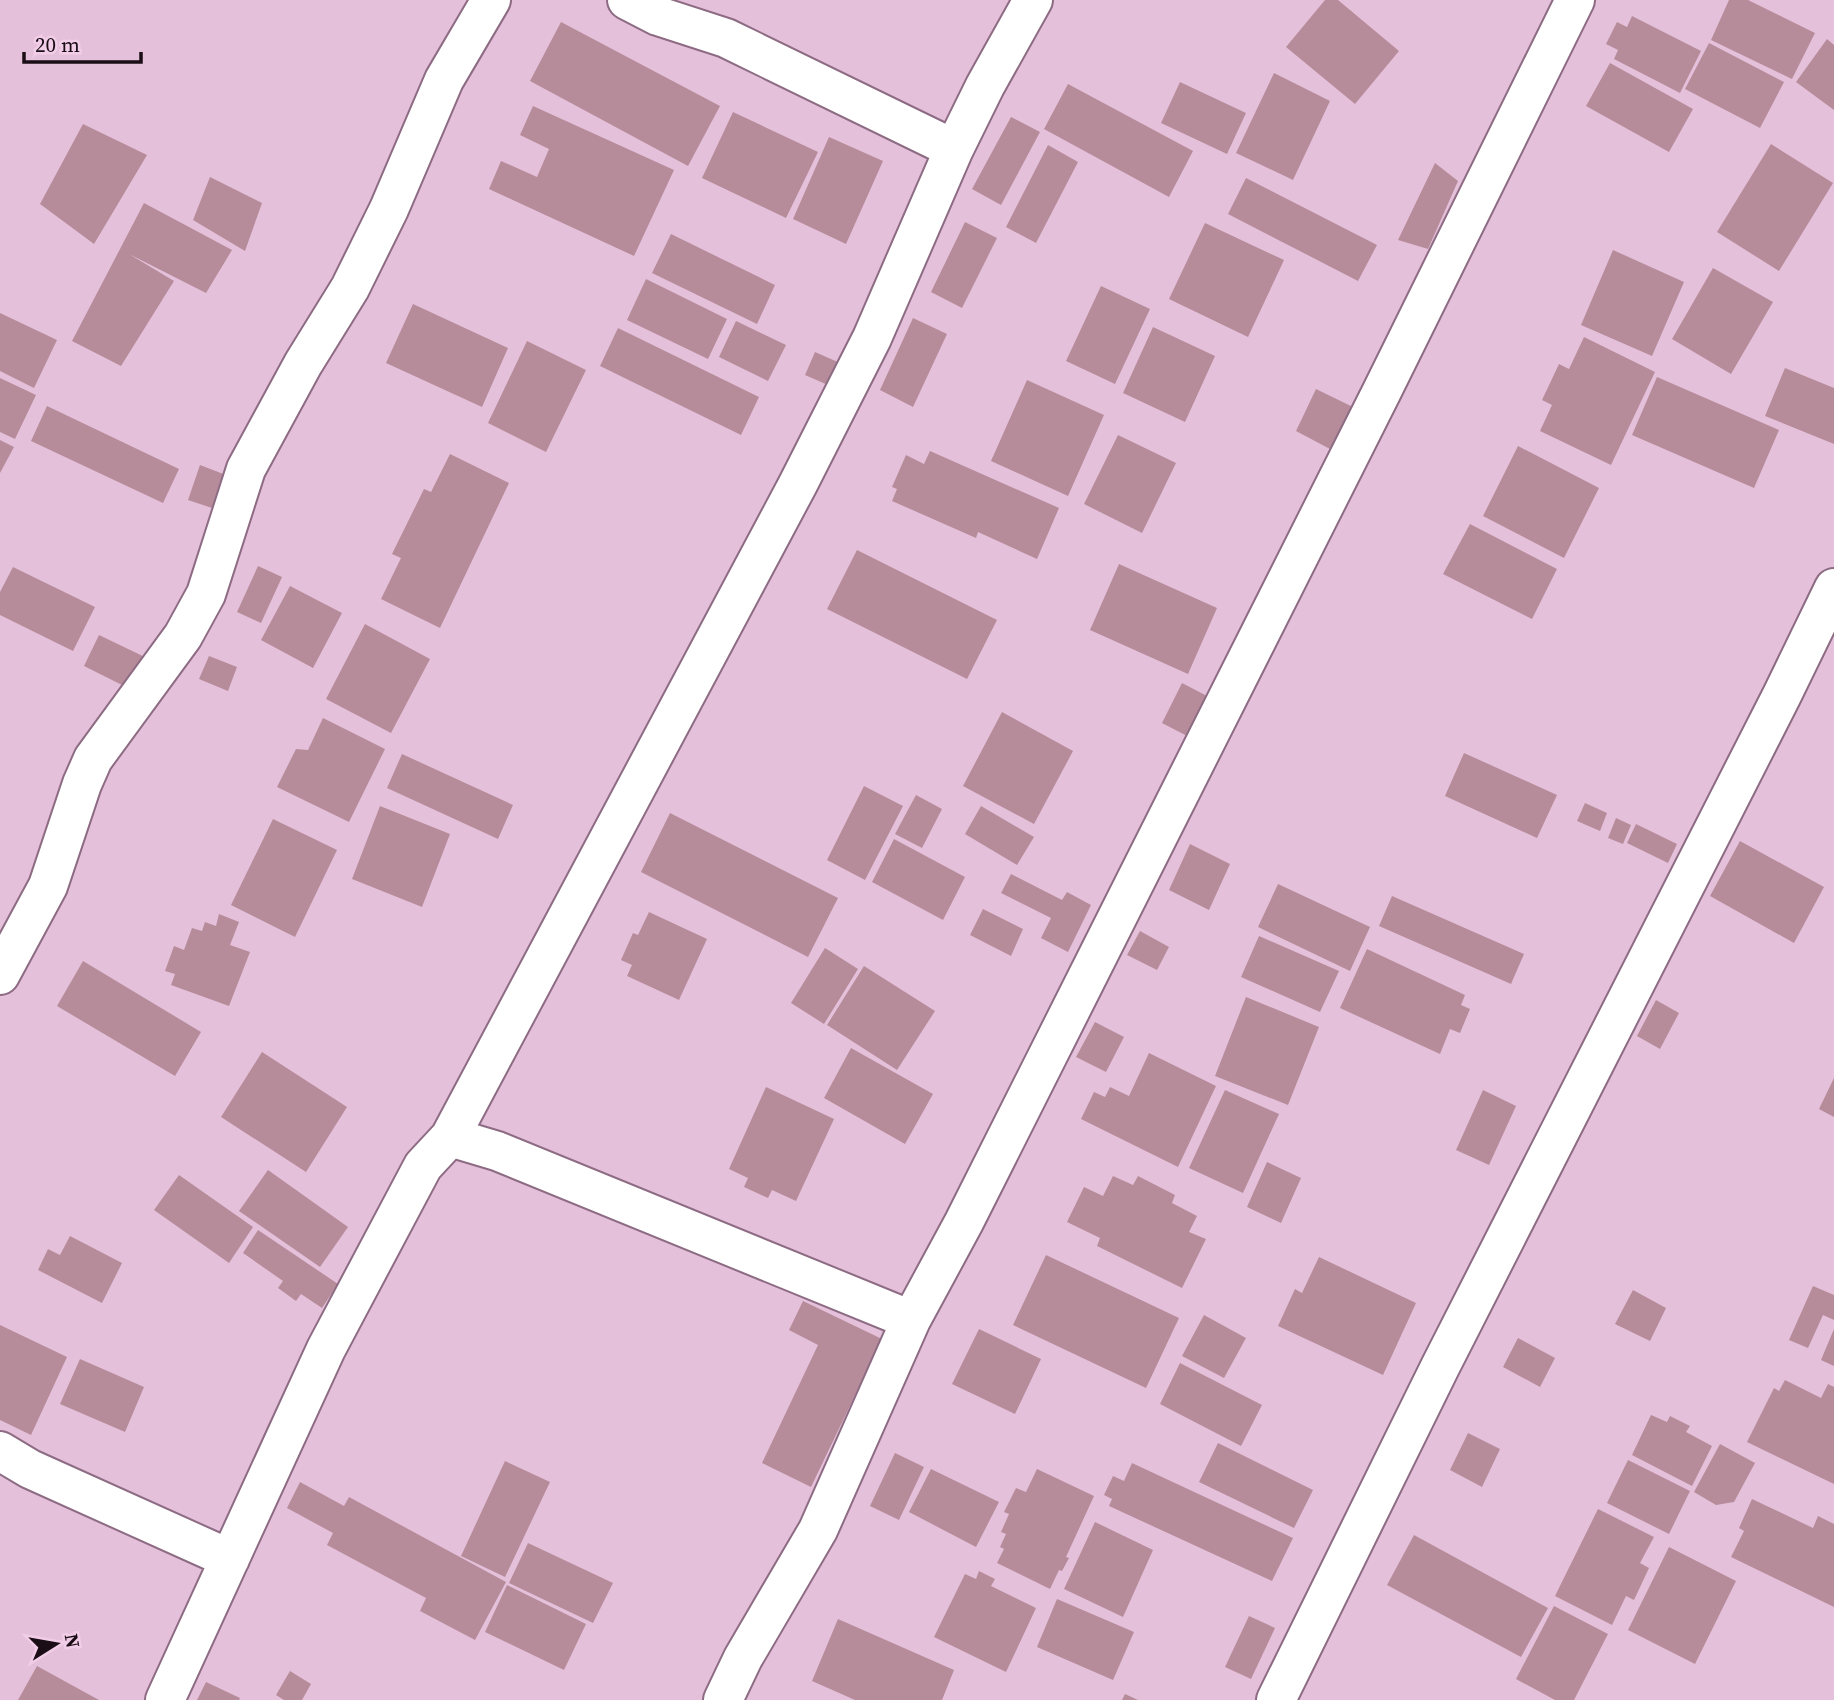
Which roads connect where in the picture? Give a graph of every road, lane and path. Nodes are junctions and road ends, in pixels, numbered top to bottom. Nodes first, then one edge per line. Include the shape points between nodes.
1 (491, 0) edge
2 (627, 0) edge
3 (1033, 0) edge
4 (1575, 0) edge
5 (954, 149) junction
6 (1834, 588) edge
7 (0, 975) edge
8 (450, 1138) junction
9 (911, 1320) junction
10 (0, 1451) edge
11 (230, 1559) junction
12 (165, 1700) edge
13 (723, 1700) edge
14 (1276, 1700) edge

1 - 7 street via 444,80 350,288 246,470 206,594 183,636 93,759 48,886
2 - 5 street via 658,16 726,38
3 - 5 street
4 - 9 street via 1339,478
5 - 8 street via 872,338 798,484
6 - 14 street
8 - 9 street via 497,1151
8 - 11 street via 423,1166 326,1349
9 - 13 street via 818,1530
10 - 11 street via 30,1469
11 - 12 street

